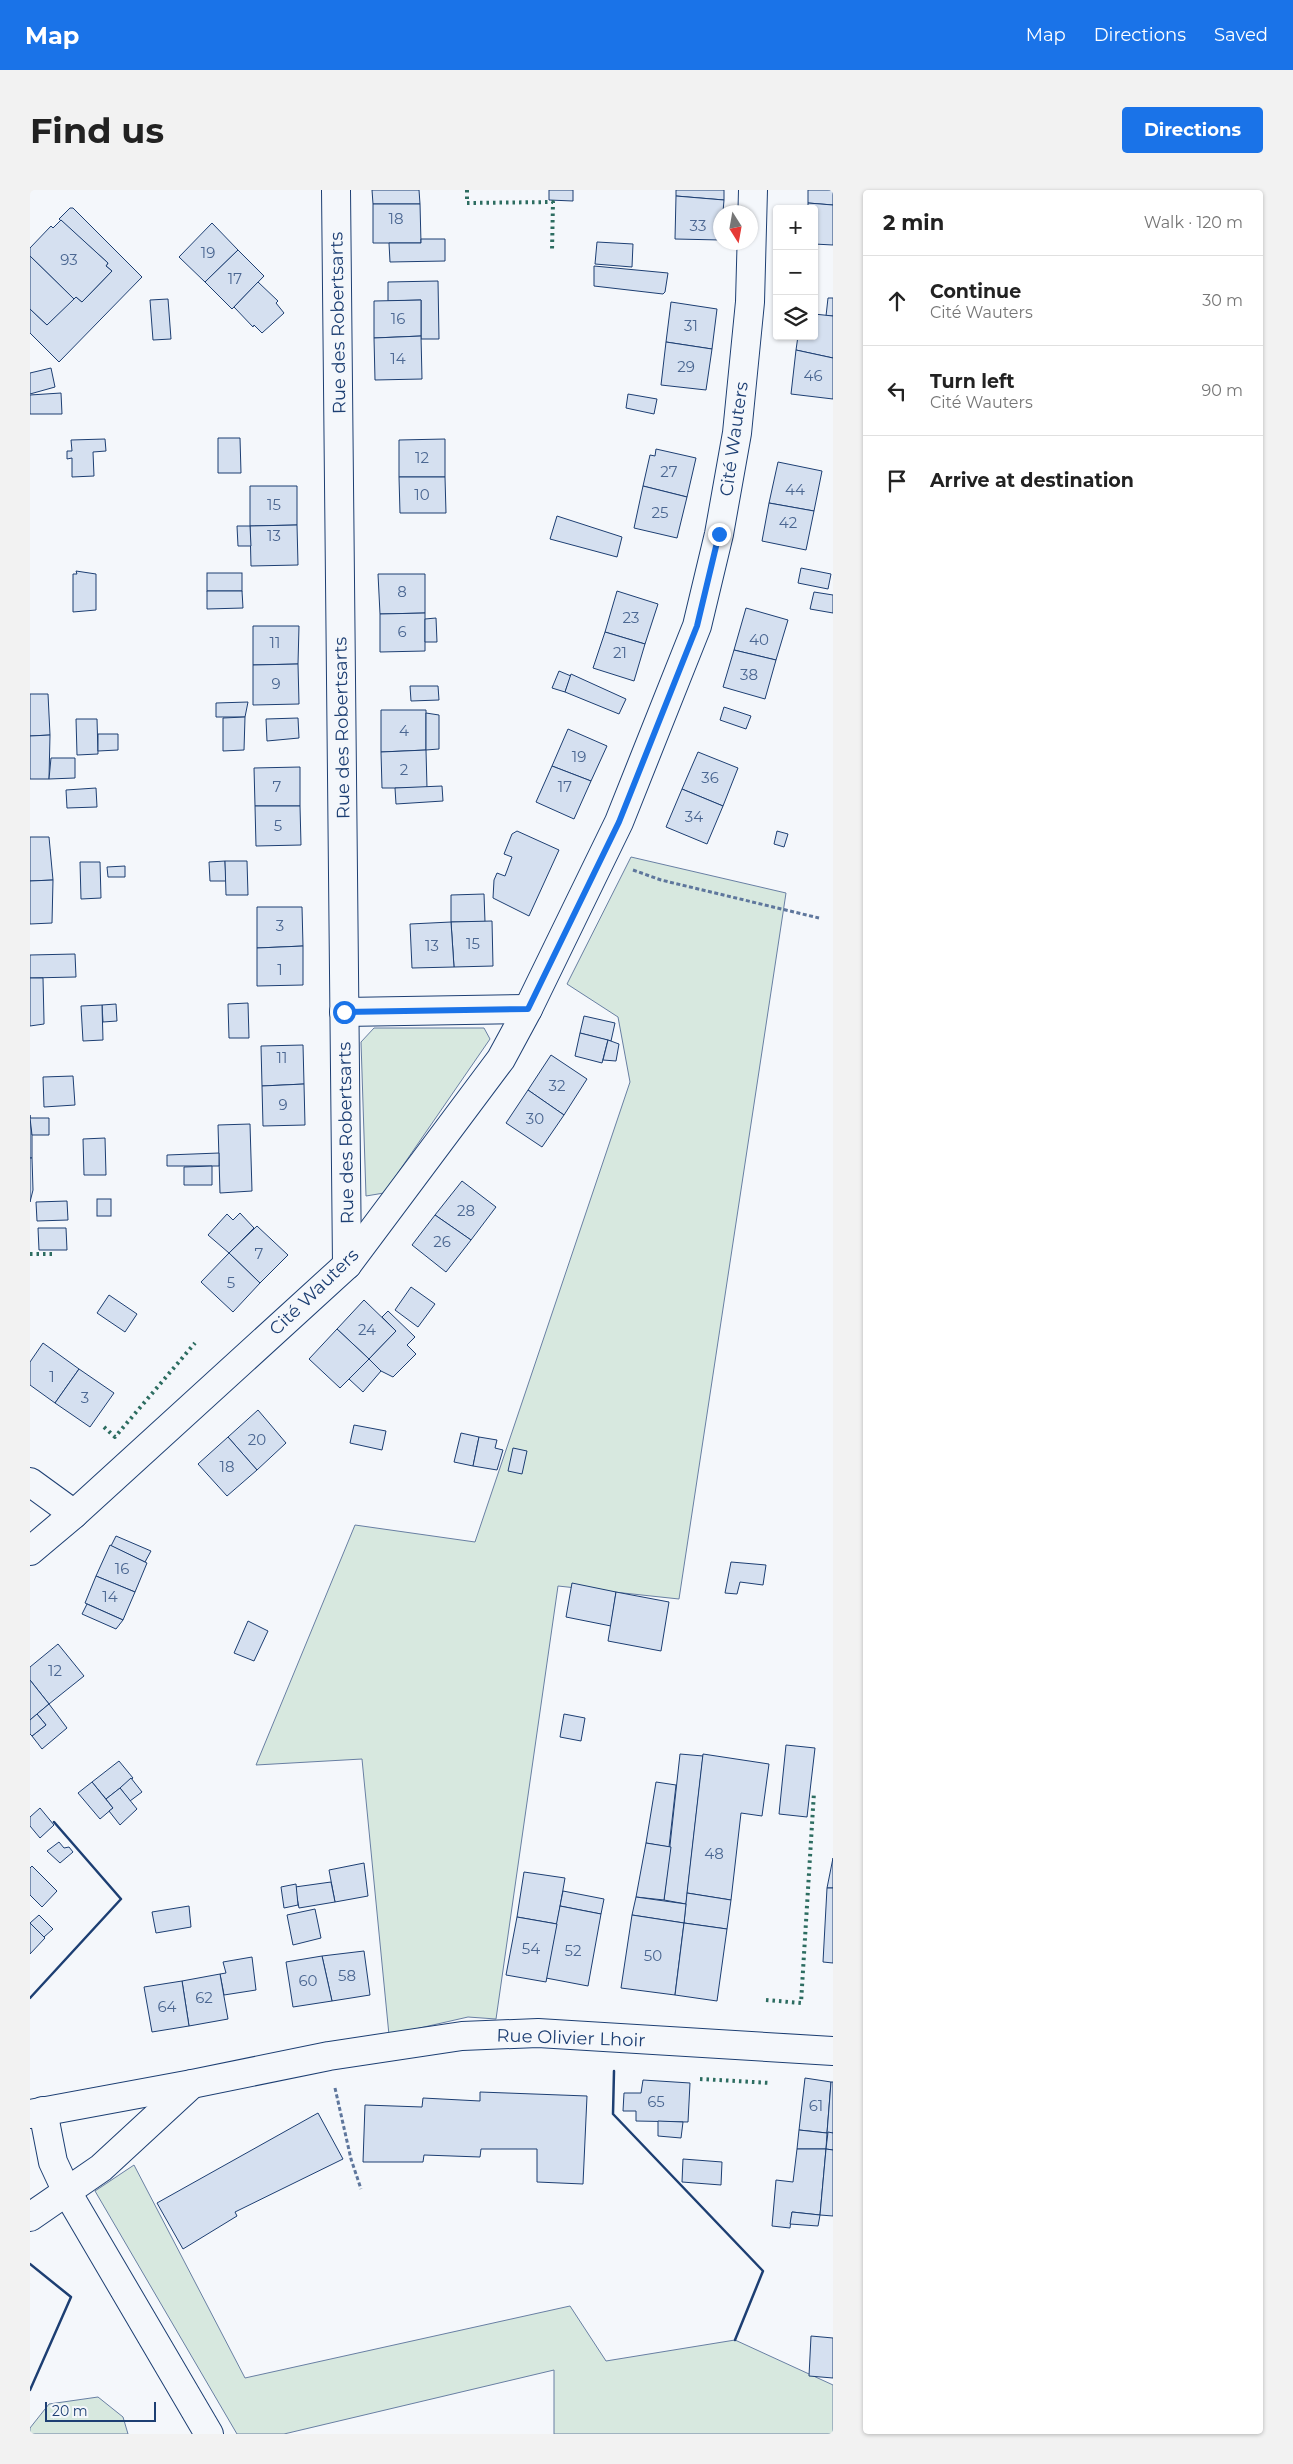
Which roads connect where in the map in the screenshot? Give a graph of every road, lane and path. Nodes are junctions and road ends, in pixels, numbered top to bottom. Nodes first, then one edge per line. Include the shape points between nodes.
1 (336, 190) edge
2 (753, 190) edge
3 (602, 859) junction
4 (819, 918) dead end
5 (528, 1009) junction
6 (344, 1012) junction
7 (348, 1265) junction
8 (30, 1482) edge
9 (74, 1514) junction
10 (30, 1550) edge
11 (833, 2051) edge
12 (192, 2084) junction
13 (337, 2101) dead end
14 (34, 2107) edge
15 (361, 2189) dead end
16 (67, 2192) junction
17 (30, 2217) edge
18 (209, 2434) edge

1 - 6 street, Rue des Robertsarts
2 - 3 street, Cité Wauters via 749,311 737,433 719,534 697,626
3 - 4 path via 661,880
3 - 5 street, Cité Wauters
5 - 6 street
5 - 7 street, Cité Wauters via 501,1059
6 - 7 street, Rue des Robertsarts
7 - 9 street, Cité Wauters
8 - 9 street
9 - 10 street, Cité Wauters
11 - 12 street, Rue Olivier Lhoir via 538,2033 462,2036 329,2056
12 - 14 street, Rue Olivier Lhoir
12 - 16 street via 101,2168
13 - 15 path
14 - 16 street
16 - 17 street
16 - 18 street

